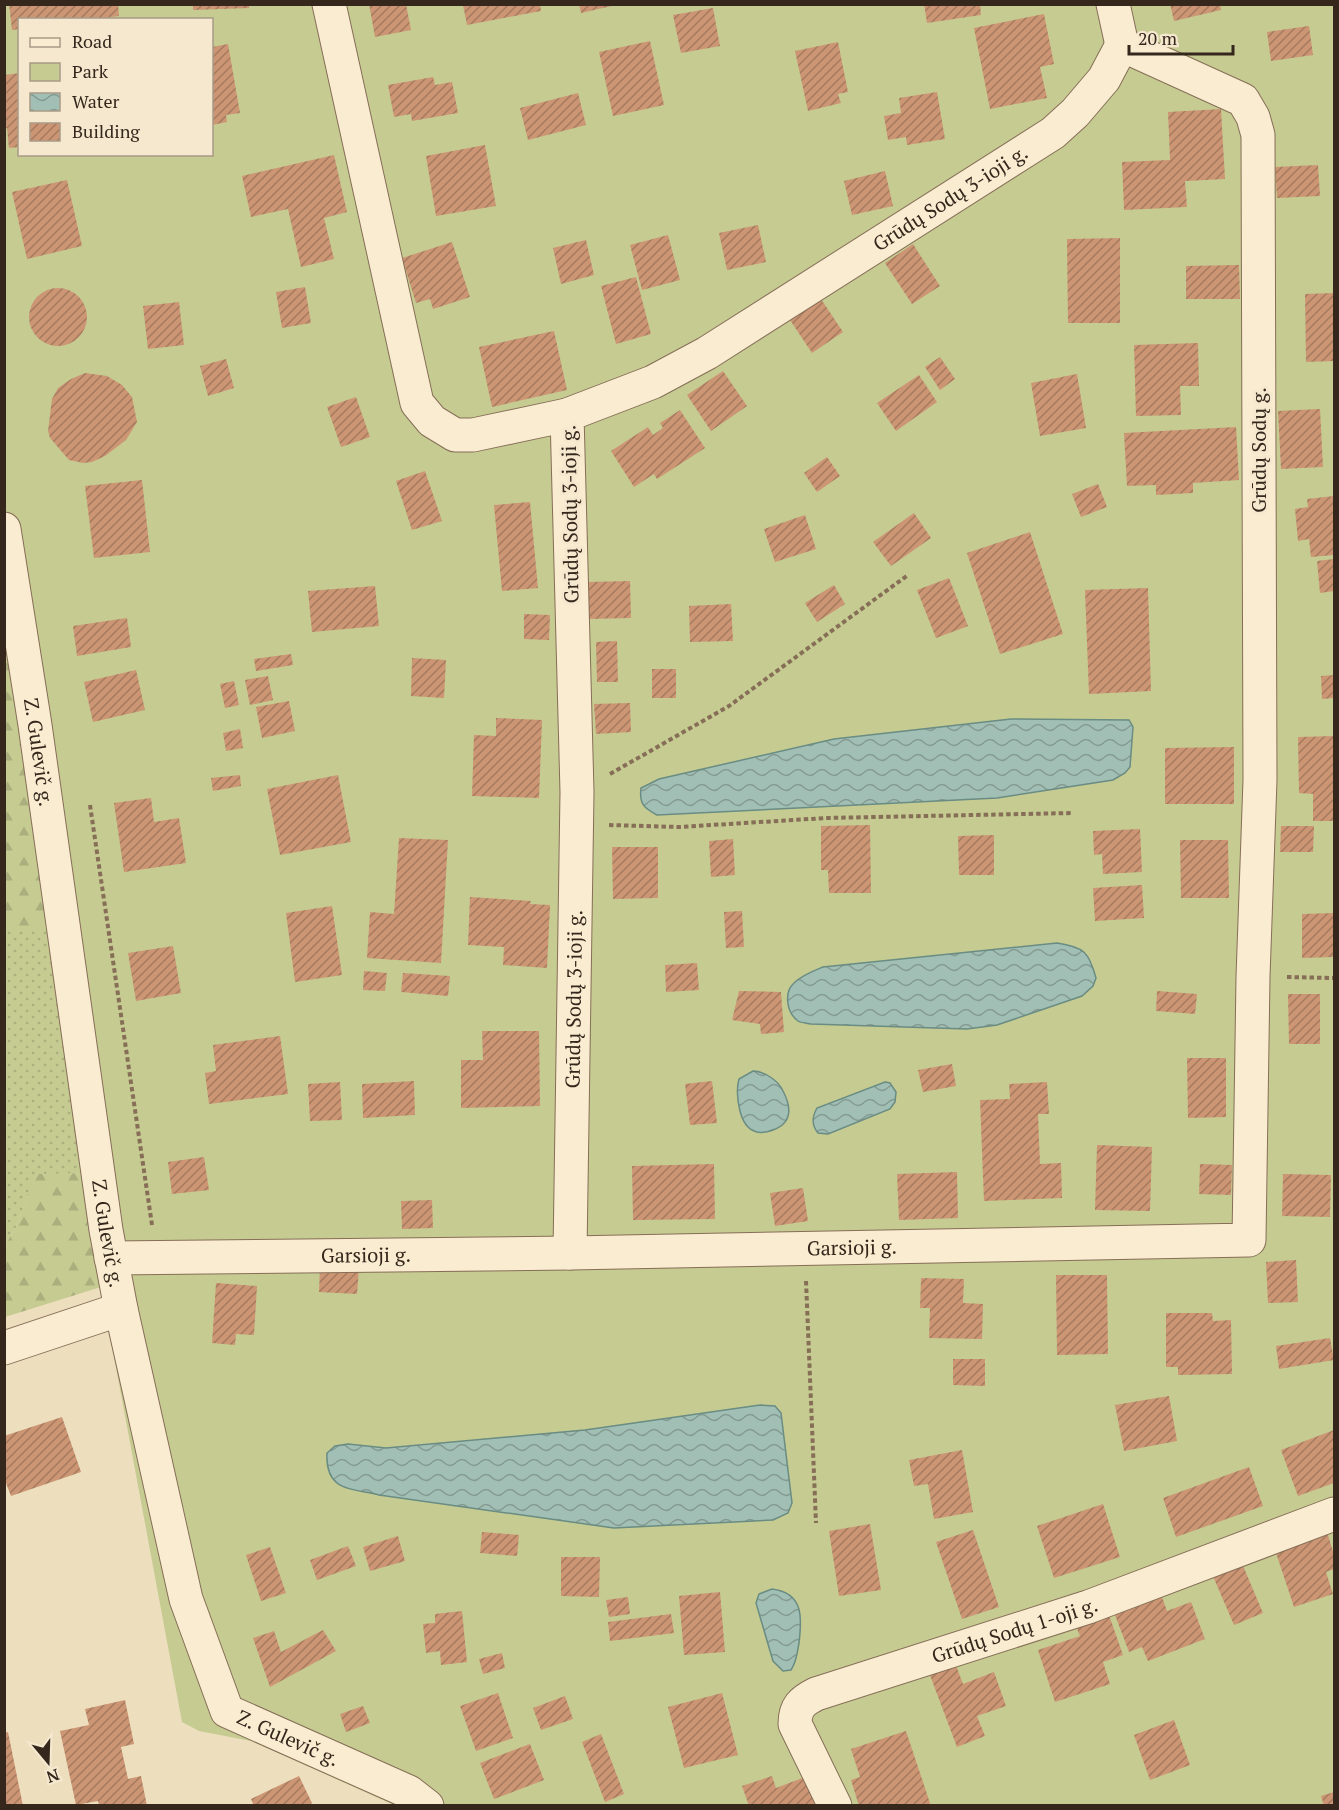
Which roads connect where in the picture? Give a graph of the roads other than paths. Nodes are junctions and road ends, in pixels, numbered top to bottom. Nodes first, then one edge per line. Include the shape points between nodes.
1 (329, 4) edge
2 (1113, 4) edge
3 (1122, 45) junction
4 (567, 415) junction
5 (4, 529) edge
6 (1253, 977) joint
7 (570, 1253) junction
8 (111, 1258) junction
9 (121, 1309) junction
10 (4, 1348) edge
11 (1335, 1514) edge
12 (427, 1806) edge
13 (835, 1806) edge

1 - 4 street via 417,403 432,421 455,435 473,435
2 - 3 street
3 - 4 street, Grūdų Sodų 3-ioji g. via 1104,79 1053,133 707,354 653,382
3 - 6 street, Grūdų Sodų g. via 1243,100 1258,135 1260,780
4 - 7 street, Grūdų Sodų 3-ioji g. via 578,792
5 - 8 street, Z. Gulevič g.
6 - 7 street, Garsioji g. via 1249,1240
7 - 8 street, Garsioji g.
8 - 9 street, Z. Gulevič g.
9 - 10 street
9 - 12 street, Z. Gulevič g. via 186,1599 227,1711 409,1791
11 - 13 street, Grūdų Sodų 1-oji g. via 1088,1607 810,1697 798,1706 795,1724

